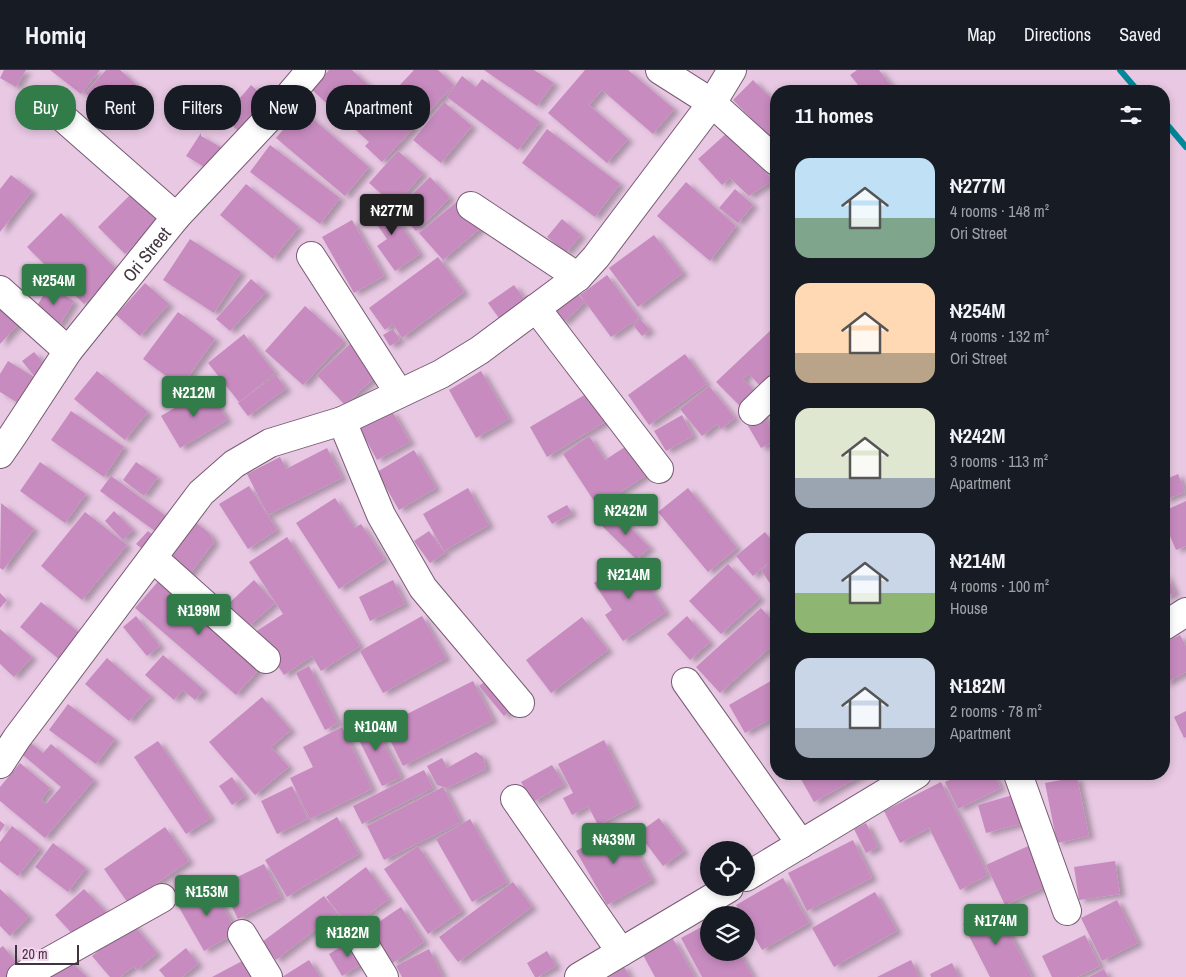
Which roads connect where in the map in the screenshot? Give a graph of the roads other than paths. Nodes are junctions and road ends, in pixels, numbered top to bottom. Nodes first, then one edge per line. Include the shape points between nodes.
1 (311, 70) edge
2 (660, 70) edge
3 (732, 70) edge
4 (712, 103) junction
5 (76, 129) edge
6 (770, 156) edge
7 (471, 206) dead end
8 (176, 217) junction
9 (311, 256) dead end
10 (578, 277) junction
11 (0, 290) edge
12 (536, 308) junction
13 (68, 351) junction
14 (399, 393) junction
15 (770, 395) edge
16 (753, 412) dead end
17 (342, 421) junction
18 (0, 454) edge
19 (659, 469) dead end
20 (153, 558) junction
21 (1186, 612) edge
22 (1170, 622) edge
23 (266, 659) dead end
24 (686, 682) dead end
25 (520, 703) dead end
26 (0, 764) edge
27 (907, 780) edge
28 (1020, 780) edge
29 (515, 799) dead end
30 (800, 844) junction
31 (755, 872) edge
32 (716, 896) edge
33 (162, 898) dead end
34 (1067, 911) dead end
35 (356, 931) dead end
36 (242, 934) dead end
37 (622, 952) junction
38 (21, 977) edge
39 (268, 977) edge
40 (384, 977) edge
41 (579, 977) edge

1 - 8 street, Ori Street
2 - 4 street
3 - 4 street
4 - 6 street
4 - 10 street
5 - 8 street
7 - 10 street
8 - 13 street, Ori Street
9 - 14 street
10 - 12 street
11 - 13 street
12 - 14 street via 480,350 441,374
12 - 19 street
13 - 18 street, Ori Street
14 - 17 street
15 - 16 street
17 - 20 street via 270,444 234,464 201,493
17 - 25 street via 381,515 423,588
20 - 23 street
20 - 26 street
21 - 22 street
24 - 30 street
27 - 30 street
28 - 34 street
29 - 37 street
30 - 31 street
32 - 37 street
33 - 38 street
35 - 40 street
36 - 39 street
37 - 41 street

